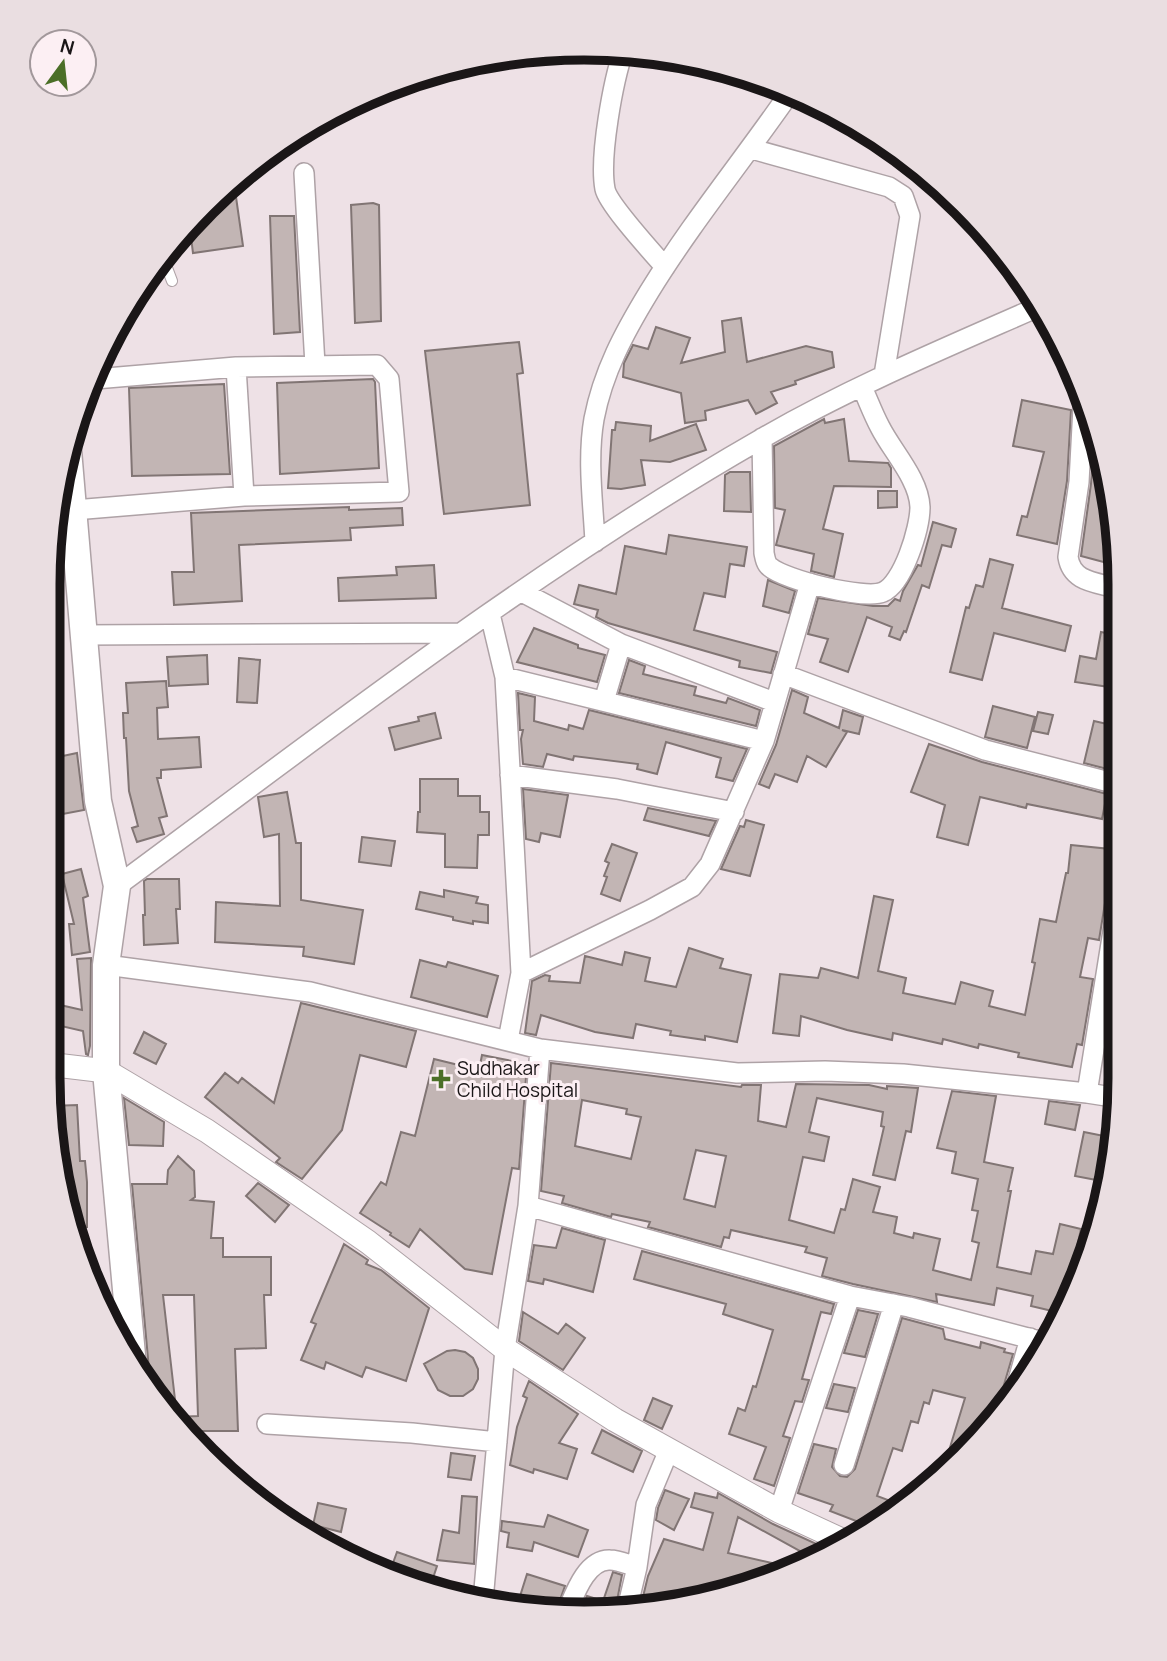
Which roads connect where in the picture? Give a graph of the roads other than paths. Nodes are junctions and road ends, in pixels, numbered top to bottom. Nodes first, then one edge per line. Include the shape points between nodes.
1 (620, 61) edge
2 (785, 100) edge
3 (752, 149) junction
4 (304, 173) dead end
5 (167, 267) edge
6 (664, 267) junction
7 (172, 281) dead end
8 (1030, 311) edge
9 (314, 365) junction
10 (236, 367) junction
11 (884, 376) junction
12 (101, 378) edge
13 (862, 387) junction
14 (1082, 422) edge
15 (762, 438) junction
16 (68, 496) edge
17 (244, 496) junction
18 (595, 542) junction
19 (810, 583) junction
20 (1108, 586) edge
21 (522, 592) junction
22 (491, 614) junction
23 (461, 633) junction
24 (83, 635) junction
25 (621, 644) junction
26 (783, 674) junction
27 (505, 677) junction
28 (604, 701) junction
29 (774, 702) junction
30 (764, 741) junction
31 (510, 775) junction
32 (1108, 782) edge
33 (734, 812) junction
34 (117, 886) junction
35 (1108, 962) edge
36 (106, 964) junction
37 (521, 973) junction
38 (508, 1040) junction
39 (540, 1049) junction
40 (60, 1066) edge
41 (106, 1071) junction
42 (1087, 1093) junction
43 (1107, 1096) edge
44 (528, 1206) junction
45 (850, 1296) junction
46 (894, 1304) junction
47 (131, 1340) edge
48 (1037, 1341) edge
49 (505, 1349) junction
50 (267, 1424) dead end
51 (497, 1442) junction
52 (669, 1450) junction
53 (844, 1465) dead end
54 (779, 1511) junction
55 (835, 1537) edge
56 (637, 1567) junction
57 (484, 1592) edge
58 (629, 1599) edge
59 (572, 1601) edge

1 - 6 street via 605,149 605,191
2 - 3 street
3 - 6 street
3 - 11 street via 889,187 903,196 910,216
4 - 9 street
5 - 7 lane
6 - 18 street via 611,358 601,389 591,448
8 - 11 street
9 - 10 street
9 - 17 street via 377,365 389,379 399,492
10 - 12 street
10 - 17 street
11 - 13 street
13 - 15 street
13 - 19 street via 910,474 920,507 910,556 895,583 870,596
14 - 20 street via 1068,557 1077,576
15 - 18 street
15 - 19 street via 767,565
16 - 17 street
16 - 24 main road
18 - 21 street
19 - 26 street
21 - 22 street
21 - 25 street
22 - 23 street
22 - 27 street
23 - 24 street
23 - 34 street
24 - 34 main road via 98,801
25 - 28 street
25 - 29 street
26 - 29 street
26 - 32 street via 985,750
27 - 28 street
27 - 31 street
28 - 30 street
29 - 30 street
30 - 33 street
31 - 33 street via 617,789
31 - 37 street
33 - 37 street via 710,864 692,887
34 - 36 main road
35 - 42 street
36 - 38 street via 310,992
36 - 41 main road
37 - 38 street
38 - 39 street
39 - 42 street via 737,1073 903,1074
39 - 44 street
40 - 41 street
41 - 47 main road
41 - 49 street via 207,1131 368,1242
42 - 43 street
44 - 45 street
44 - 49 street
45 - 46 street
45 - 54 street
46 - 48 street
46 - 53 street
49 - 51 street
49 - 52 street
50 - 51 street
51 - 57 street
52 - 54 street
52 - 56 street via 646,1505
54 - 55 street
56 - 58 street
56 - 59 street via 612,1560 599,1562

